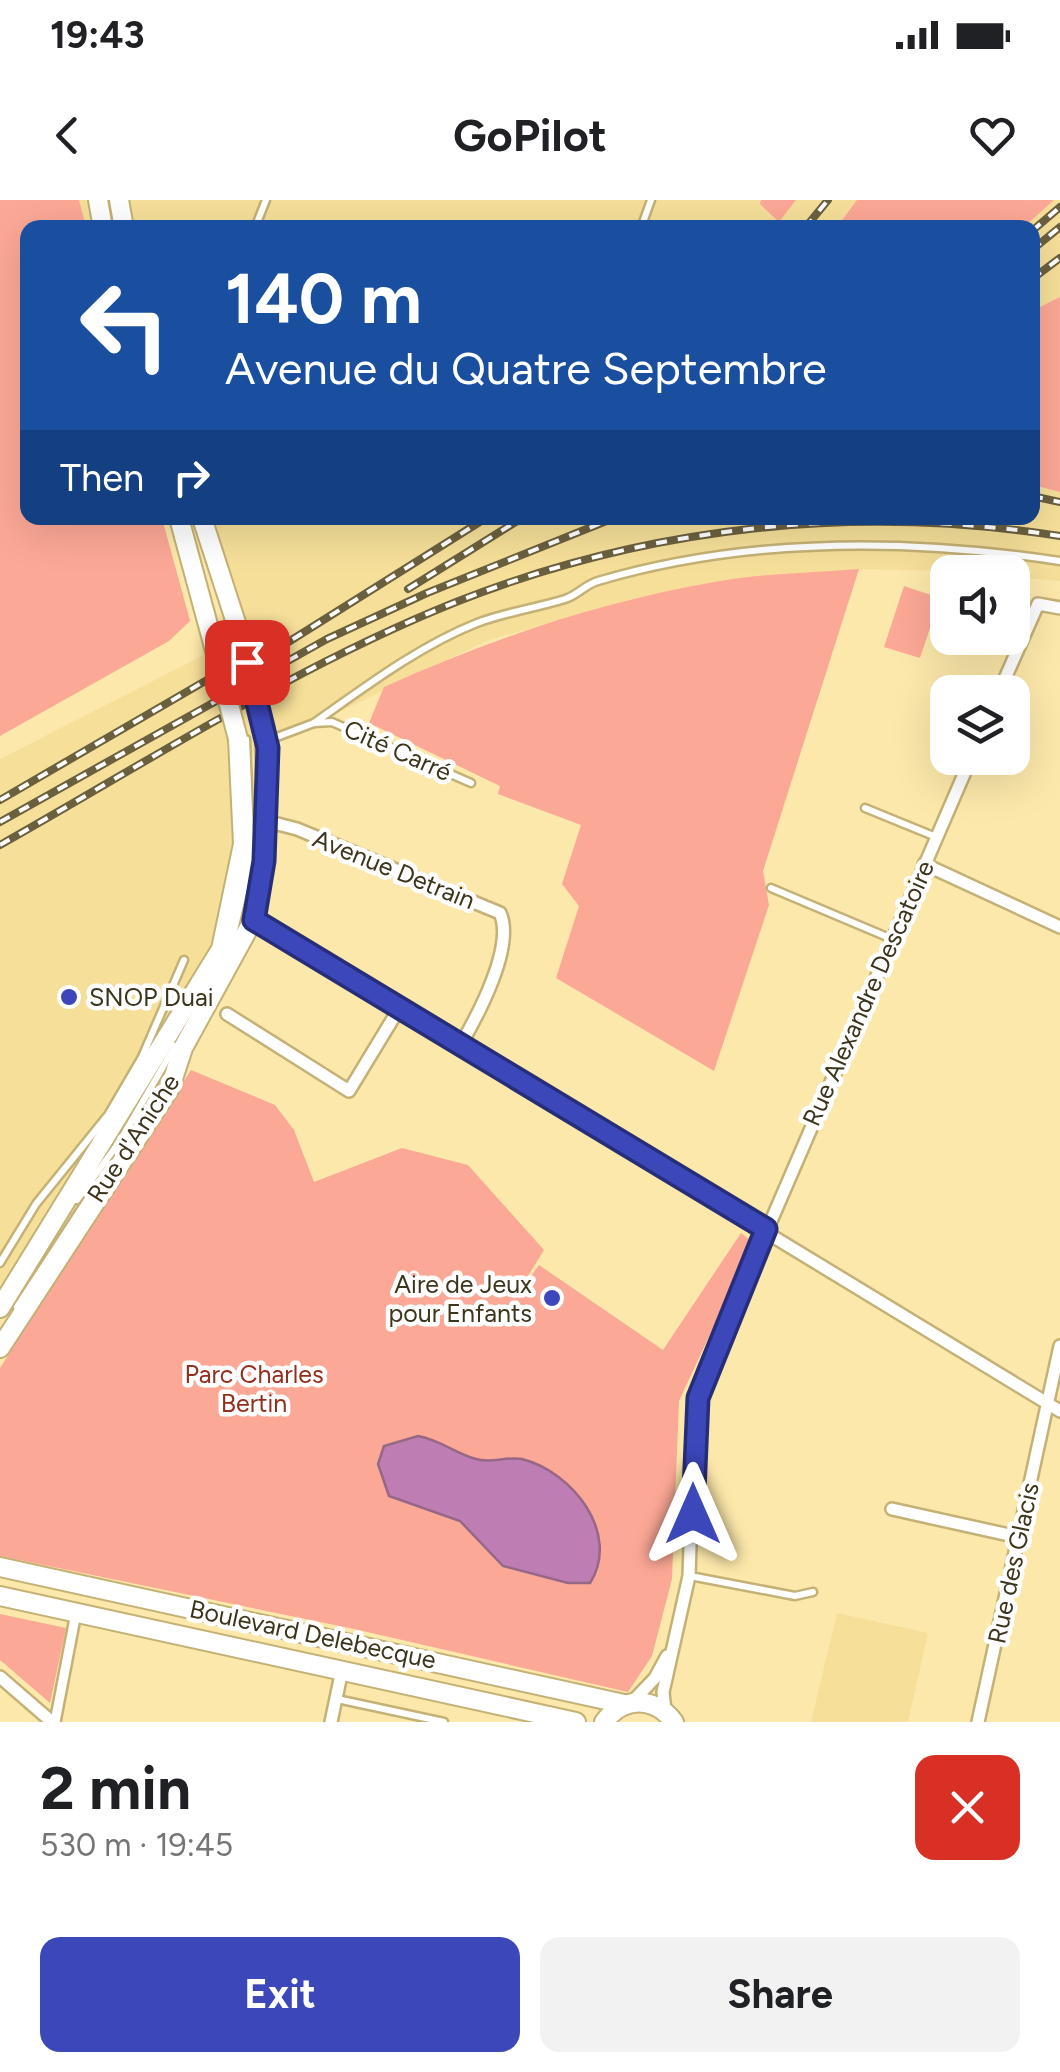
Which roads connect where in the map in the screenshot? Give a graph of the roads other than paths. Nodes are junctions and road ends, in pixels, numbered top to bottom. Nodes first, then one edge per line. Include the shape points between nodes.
1 (181, 525) edge
2 (196, 525) edge
3 (197, 525) edge
4 (1060, 561) edge
5 (1060, 608) edge
6 (217, 643) junction
7 (1007, 675) edge
8 (314, 723) junction
9 (263, 733) junction
10 (242, 738) junction
11 (963, 775) edge
12 (472, 783) dead end
13 (865, 808) dead end
14 (266, 822) junction
15 (936, 837) junction
16 (924, 864) junction
17 (771, 888) dead end
18 (249, 927) junction
19 (1060, 927) edge
20 (892, 939) junction
21 (184, 960) dead end
22 (400, 1007) junction
23 (227, 1014) dead end
24 (461, 1044) junction
25 (183, 1048) junction
26 (766, 1229) junction
27 (0, 1262) edge
28 (0, 1308) edge
29 (0, 1322) edge
30 (0, 1334) edge
31 (1060, 1346) edge
32 (0, 1348) edge
33 (1047, 1404) junction
34 (1060, 1411) edge
35 (892, 1509) dead end
36 (1018, 1538) junction
37 (0, 1567) edge
38 (688, 1576) junction
39 (813, 1592) dead end
40 (0, 1596) edge
41 (76, 1612) junction
42 (679, 1624) junction
43 (342, 1670) junction
44 (0, 1678) edge
45 (336, 1699) junction
46 (628, 1703) junction
47 (672, 1718) edge
48 (54, 1722) edge
49 (331, 1722) edge
50 (444, 1722) edge
51 (576, 1722) edge
52 (604, 1722) edge
53 (978, 1722) edge

1 - 6 main road, Rue d'Aniche
2 - 6 lane
3 - 9 main road, Rue d'Aniche, bridge
4 - 8 lane via 963,547 870,544 666,565 592,582 566,599 474,624
5 - 7 street via 1038,604
6 - 10 main road, Rue d'Aniche, bridge
8 - 9 lane, Cité Carré
8 - 12 lane, Cité Carré via 346,726
9 - 14 main road, Rue d'Aniche
9 - 18 lane
10 - 28 main road, Rue d'Aniche via 239,876 216,960
10 - 29 lane via 252,846 232,941 129,1127
11 - 15 street, Rue Alexandre Descatoire
13 - 15 lane
14 - 18 main road, Rue d'Aniche via 261,892
14 - 24 street, Avenue Detrain via 500,913 503,930 487,1000
15 - 16 street, Rue Alexandre Descatoire
16 - 19 street
16 - 20 street, Rue Alexandre Descatoire
17 - 20 lane
18 - 22 street
18 - 25 main road, Rue d'Aniche
20 - 26 street, Rue Alexandre Descatoire
21 - 27 lane via 142,1057 108,1114 36,1204
22 - 23 street via 349,1091
22 - 24 street
24 - 26 street
25 - 30 lane
25 - 32 main road, Rue d'Aniche via 161,1103
26 - 33 street
26 - 38 street, Rue Alexandre Descatoire via 698,1398
31 - 33 street, Rue des Glacis
33 - 34 street
33 - 36 street, Rue des Glacis
35 - 36 street
36 - 53 street, Rue des Glacis
37 - 46 main road, Boulevard Delebecque
38 - 39 lane via 795,1596
38 - 42 street, Rue Alexandre Descatoire
40 - 41 main road, Boulevard Delebecque
41 - 43 main road, Boulevard Delebecque
41 - 48 street
42 - 46 street via 659,1672
42 - 47 street via 663,1692
43 - 45 street
43 - 51 main road, Boulevard Delebecque
44 - 48 street
45 - 49 street
45 - 50 lane
46 - 47 main road, Boulevard Delebecque via 648,1702
46 - 52 main road

